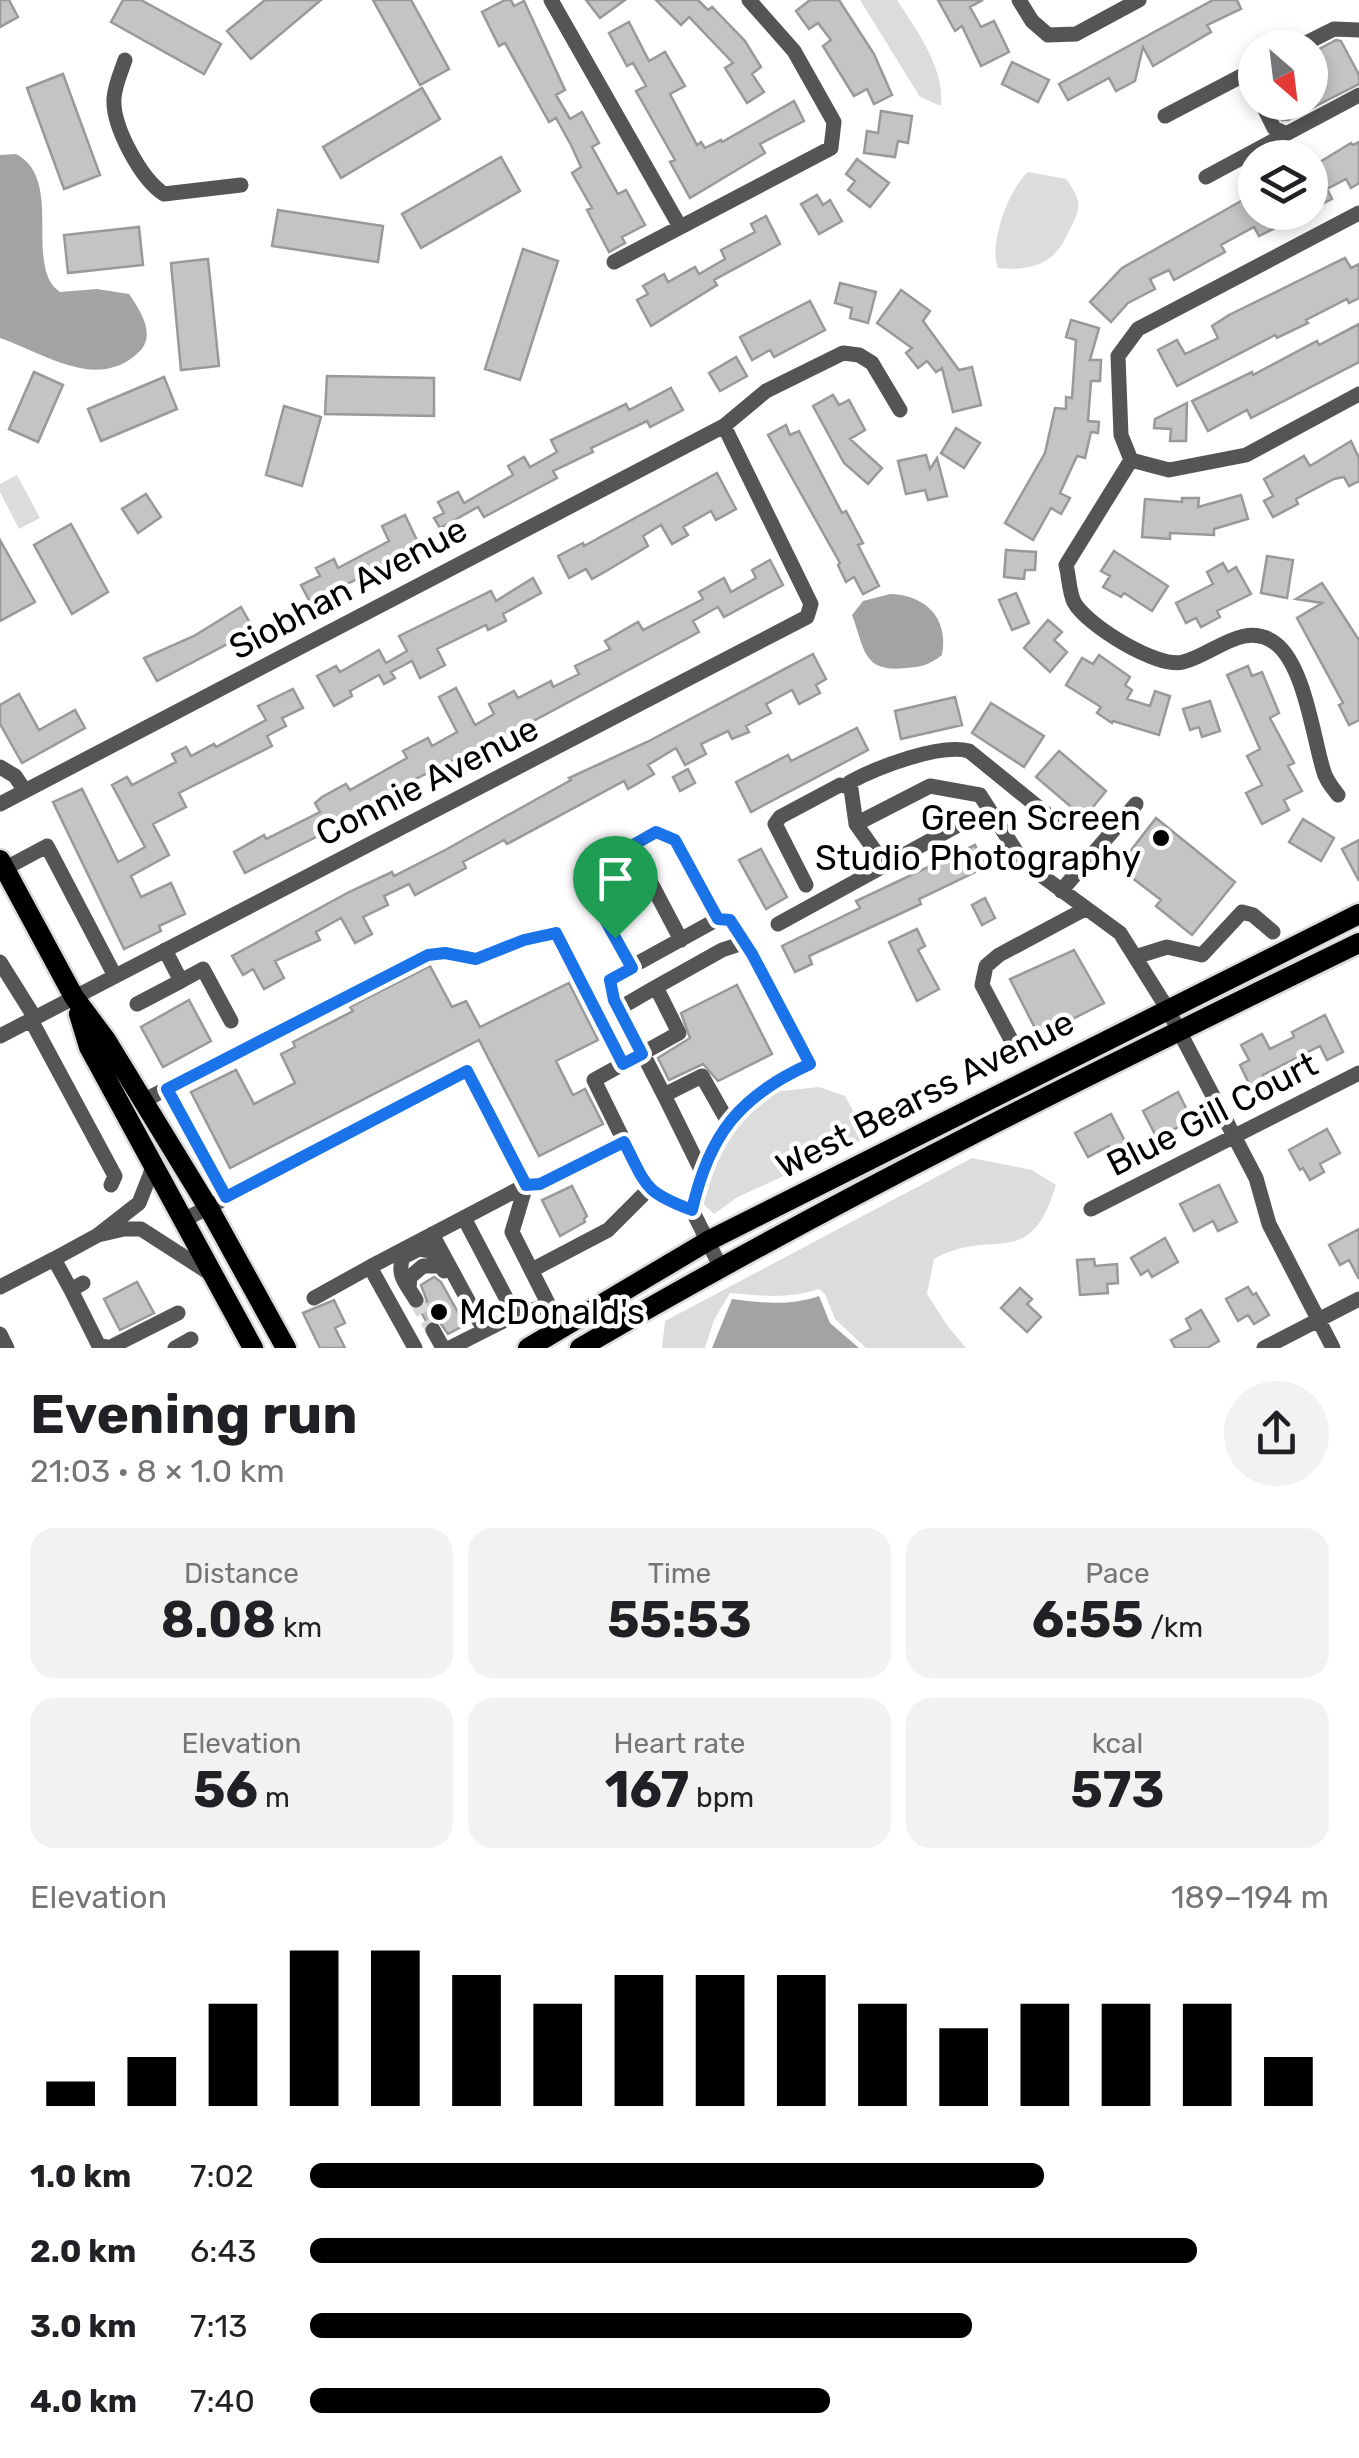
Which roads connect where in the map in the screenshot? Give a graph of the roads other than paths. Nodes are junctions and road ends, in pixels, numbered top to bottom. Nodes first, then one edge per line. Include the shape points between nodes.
1 (551, 0) edge
2 (749, 0) edge
3 (1019, 0) edge
4 (1140, 0) edge
5 (1359, 30) edge
6 (1328, 32) edge
7 (125, 60) dead end
8 (1238, 77) edge
9 (1359, 95) edge
10 (1165, 116) dead end
11 (1270, 120) edge
12 (1286, 134) junction
13 (1206, 177) dead end
14 (242, 185) dead end
15 (1359, 214) edge
16 (680, 225) junction
17 (614, 262) dead end
18 (1359, 394) edge
19 (900, 410) dead end
20 (724, 426) junction
21 (1131, 460) junction
22 (0, 767) edge
23 (1000, 773) junction
24 (849, 787) junction
25 (24, 791) junction
26 (1338, 796) dead end
27 (981, 798) junction
28 (0, 804) edge
29 (1136, 804) dead end
30 (856, 824) junction
31 (962, 824) dead end
32 (1060, 824) dead end
33 (631, 846) junction
34 (2, 864) edge
35 (885, 865) junction
36 (806, 885) dead end
37 (1062, 891) junction
38 (1085, 909) junction
39 (1359, 914) edge
40 (718, 919) junction
41 (778, 924) dead end
42 (1273, 932) dead end
43 (681, 940) junction
44 (746, 942) junction
45 (1359, 943) edge
46 (165, 950) junction
47 (1134, 957) junction
48 (0, 962) edge
49 (632, 968) junction
50 (115, 976) junction
51 (180, 980) junction
52 (656, 986) junction
53 (16, 987) junction
54 (0, 996) edge
55 (74, 998) junction
56 (137, 1004) dead end
57 (1167, 1008) junction
58 (622, 1013) junction
59 (33, 1019) junction
60 (231, 1021) dead end
61 (1182, 1030) junction
62 (0, 1036) edge
63 (642, 1054) junction
64 (1018, 1054) dead end
65 (623, 1064) junction
66 (1359, 1074) edge
67 (167, 1089) junction
68 (664, 1095) junction
69 (143, 1101) junction
70 (728, 1122) junction
71 (1234, 1134) junction
72 (624, 1142) junction
73 (154, 1165) junction
74 (701, 1170) junction
75 (111, 1185) dead end
76 (526, 1185) junction
77 (648, 1190) junction
78 (217, 1202) junction
79 (1091, 1208) dead end
80 (692, 1210) junction
81 (464, 1218) junction
82 (184, 1220) junction
83 (432, 1234) junction
84 (98, 1235) junction
85 (708, 1241) junction
86 (54, 1259) junction
87 (720, 1266) junction
88 (370, 1267) junction
89 (532, 1270) junction
90 (216, 1278) junction
91 (0, 1287) edge
92 (412, 1294) tunnel mouth
93 (466, 1296) junction
94 (314, 1298) dead end
95 (1359, 1299) edge
96 (550, 1305) junction
97 (178, 1313) dead end
98 (514, 1315) junction
99 (1318, 1320) junction
100 (561, 1329) junction
101 (432, 1330) tunnel mouth
102 (484, 1330) junction
103 (0, 1334) edge
104 (193, 1343) edge
105 (250, 1347) edge
106 (7, 1348) edge
107 (109, 1348) edge
108 (175, 1348) edge
109 (286, 1348) edge
110 (415, 1348) edge
111 (447, 1348) edge
112 (528, 1348) edge
113 (580, 1348) edge
114 (1264, 1348) edge
115 (1333, 1348) edge

1 - 16 street
2 - 16 street via 794,50 834,122 831,148
3 - 4 street via 1048,35 1076,34
5 - 6 street
7 - 14 street via 115,113 152,186 164,194
8 - 10 street
9 - 12 street
11 - 12 street
12 - 13 street
15 - 21 street via 1138,329 1118,356 1121,435
16 - 17 street
18 - 21 street via 1246,455 1168,470
19 - 20 street, Siobhan Avenue via 872,363 843,353 766,391
20 - 25 street, Siobhan Avenue
20 - 46 street, Connie Avenue via 810,604 808,617
21 - 26 street via 1066,564 1074,601 1091,620 1158,662 1182,663 1243,635 1276,644 1288,658 1314,724 1323,774
22 - 25 street
23 - 24 street via 958,748 856,778
23 - 27 street
23 - 32 street
24 - 30 street
24 - 36 street via 840,785 775,824
25 - 28 street, Siobhan Avenue
27 - 30 street via 930,786
27 - 37 street via 1023,862
29 - 37 street
30 - 35 street
31 - 35 street
33 - 40 street via 656,832 675,840
33 - 43 street
33 - 49 street via 586,872
34 - 50 street via 46,846
34 - 55 main road
35 - 41 street
37 - 38 street
38 - 47 street via 1120,933
38 - 64 street via 986,966 982,984
39 - 57 main road, West Bearss Avenue
40 - 43 street
40 - 44 street via 730,920
42 - 47 street via 1242,912 1202,955 1166,946
43 - 49 street
44 - 52 street
44 - 70 street via 810,1064 775,1080
45 - 61 main road, West Bearss Avenue
46 - 50 street, Connie Avenue
46 - 51 street
47 - 57 street
48 - 53 street
49 - 58 street via 610,980
50 - 55 street, Connie Avenue
51 - 56 street
51 - 60 street via 203,969
52 - 58 street
52 - 63 street via 679,1033
53 - 54 street
53 - 59 street
55 - 59 street, Connie Avenue
55 - 69 main road
55 - 73 main road via 89,1046
57 - 61 street
57 - 85 main road, West Bearss Avenue
58 - 63 street
59 - 62 street, Connie Avenue
59 - 75 street via 115,1176
61 - 71 street
61 - 87 main road, West Bearss Avenue
63 - 65 street
63 - 68 street
65 - 67 street via 556,933 476,959 428,955
65 - 72 street via 594,1080
66 - 71 street, Blue Gill Court
67 - 69 street
67 - 78 street
68 - 70 street via 702,1076
68 - 74 street
69 - 78 main road
70 - 74 street
71 - 79 street, Blue Gill Court
71 - 99 street via 1269,1224
72 - 76 street
72 - 77 street
73 - 82 main road
73 - 84 street via 139,1203
74 - 80 street
76 - 78 street via 467,1071
76 - 81 street
76 - 89 street via 512,1232
77 - 80 street
77 - 89 street via 608,1230
78 - 82 street
78 - 109 main road
80 - 85 street
81 - 83 street
81 - 98 street
82 - 90 main road
83 - 88 street
83 - 93 street
84 - 86 street
84 - 90 street via 141,1230
85 - 87 street
85 - 100 main road, West Bearss Avenue
86 - 91 street
86 - 107 street via 77,1287 98,1344
87 - 113 main road, West Bearss Avenue
88 - 94 street
88 - 110 street
89 - 96 street
90 - 105 main road
92 - 93 street via 399,1268 402,1258 419,1249 431,1252 452,1287
93 - 102 street
95 - 99 street
96 - 98 street
96 - 100 street
97 - 107 street
98 - 102 street
99 - 114 street
99 - 115 street
100 - 112 main road, West Bearss Avenue
101 - 111 street
102 - 111 street
103 - 106 street
104 - 108 street

